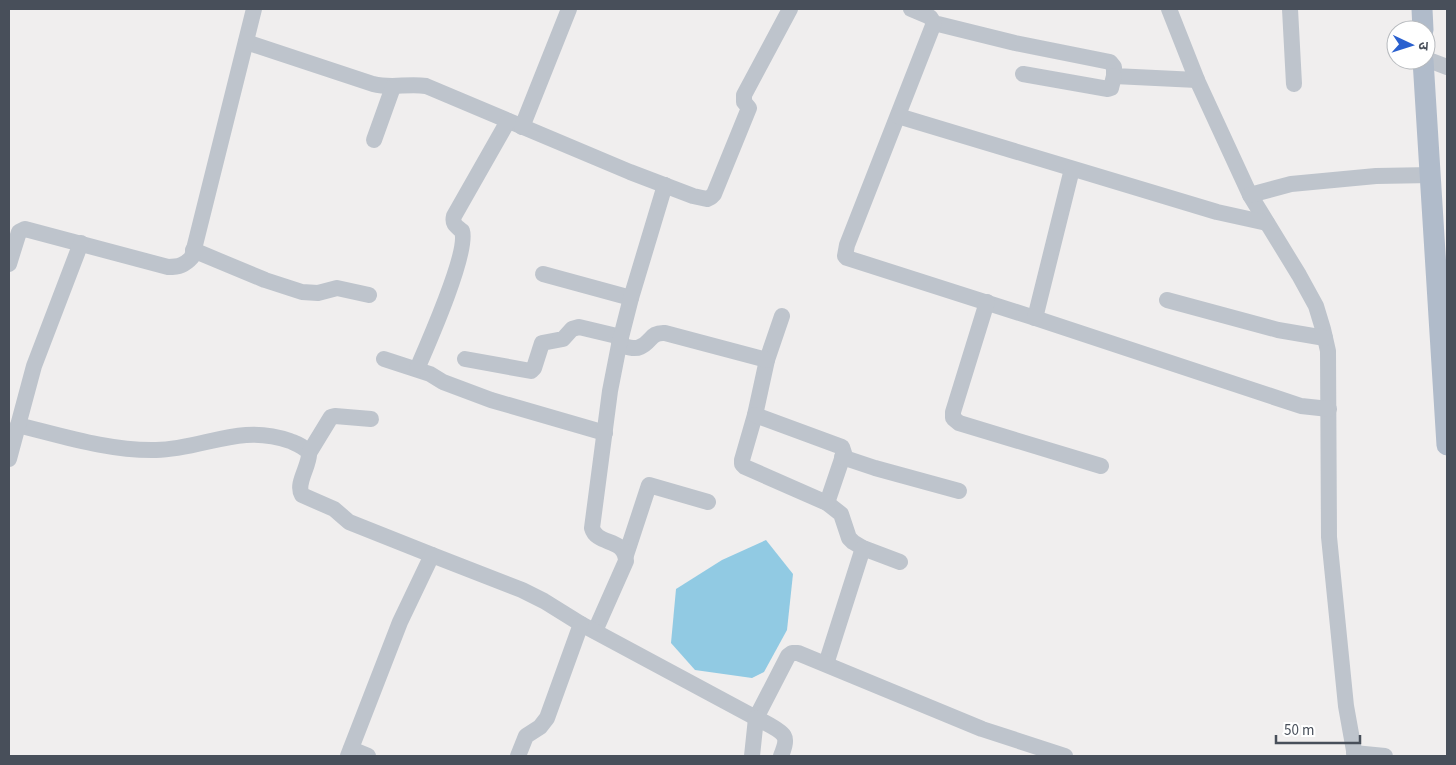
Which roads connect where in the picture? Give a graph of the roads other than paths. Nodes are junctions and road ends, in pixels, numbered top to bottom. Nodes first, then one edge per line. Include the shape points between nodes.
1 (254, 9) edge
2 (569, 9) edge
3 (790, 9) edge
4 (910, 9) edge
5 (1168, 9) edge
6 (1290, 9) edge
7 (934, 22) junction
8 (246, 42) junction
9 (1426, 70) edge
10 (1023, 74) dead end
11 (1114, 76) junction
12 (1197, 80) junction
13 (1294, 84) dead end
14 (393, 87) junction
15 (898, 116) junction
16 (514, 124) junction
17 (374, 140) dead end
18 (1072, 169) junction
19 (1432, 175) junction
20 (665, 186) junction
21 (1250, 195) junction
22 (1267, 223) junction
23 (81, 243) junction
24 (194, 250) junction
25 (9, 264) edge
26 (543, 274) dead end
27 (369, 295) dead end
28 (631, 298) junction
29 (1167, 300) dead end
30 (987, 302) junction
31 (782, 316) dead end
32 (1035, 318) junction
33 (1325, 338) junction
34 (620, 341) junction
35 (465, 358) dead end
36 (384, 359) dead end
37 (767, 360) junction
38 (417, 369) junction
39 (1329, 409) junction
40 (755, 415) junction
41 (371, 419) dead end
42 (18, 425) junction
43 (605, 433) junction
44 (1447, 445) edge
45 (309, 453) junction
46 (842, 458) junction
47 (9, 459) edge
48 (1101, 466) dead end
49 (959, 491) dead end
50 (708, 502) dead end
51 (827, 503) junction
52 (863, 548) junction
53 (432, 555) junction
54 (626, 555) junction
55 (900, 562) dead end
56 (588, 628) junction
57 (826, 664) junction
58 (756, 718) junction
59 (350, 753) edge
60 (1355, 754) edge
61 (368, 756) edge
62 (518, 756) edge
63 (752, 756) edge
64 (781, 756) edge
65 (1065, 756) edge
66 (1385, 756) edge

1 - 8 street
2 - 16 street
3 - 20 street via 744,95 744,102 749,108 711,197 701,199
4 - 7 street
5 - 12 street
6 - 13 street
7 - 11 street via 1015,43 1110,62 1114,66
7 - 15 street
8 - 14 street via 373,84
8 - 24 street
9 - 19 main road
10 - 11 street via 1108,89
11 - 12 street
12 - 21 street
14 - 16 street via 426,86
14 - 17 street
15 - 18 street
15 - 30 street via 845,256
16 - 20 street
16 - 38 street via 454,216 454,225 462,232 463,242 445,302
18 - 22 street via 1217,212
18 - 32 street
19 - 21 street via 1376,176 1291,184
19 - 44 main road
20 - 28 street
21 - 22 street
22 - 33 street via 1316,306
23 - 24 street via 178,267 186,264
23 - 25 street via 21,229
23 - 42 street via 34,366
24 - 27 street via 302,292 318,293 338,288
26 - 28 street
28 - 34 street
29 - 33 street via 1278,330
30 - 32 street
30 - 48 street via 953,418
31 - 37 street
32 - 39 street via 1301,406
33 - 39 street
34 - 35 street via 579,327 572,329 563,339 542,343 531,371
34 - 37 street via 638,348 654,334 665,333
34 - 43 street
36 - 38 street
37 - 40 street
38 - 43 street via 491,400
39 - 60 street via 1329,537 1345,697
40 - 46 street via 839,446 843,449
40 - 51 street via 742,464
41 - 45 street via 331,417
42 - 45 street via 104,445 157,450 259,434 301,445
42 - 47 street
43 - 54 street via 592,528 596,536 618,546
45 - 53 street via 300,488 302,495 334,510 349,522
46 - 49 street
46 - 51 street
50 - 54 street via 648,485
51 - 52 street via 841,514 849,538
52 - 55 street
52 - 57 street
53 - 56 street via 522,590
53 - 59 street via 400,622
54 - 56 street via 626,561
56 - 58 street
56 - 62 street via 547,718 526,736
57 - 58 street via 798,653 788,656
57 - 65 street via 982,729
58 - 63 street
58 - 64 street via 784,736
59 - 61 street
60 - 66 street

